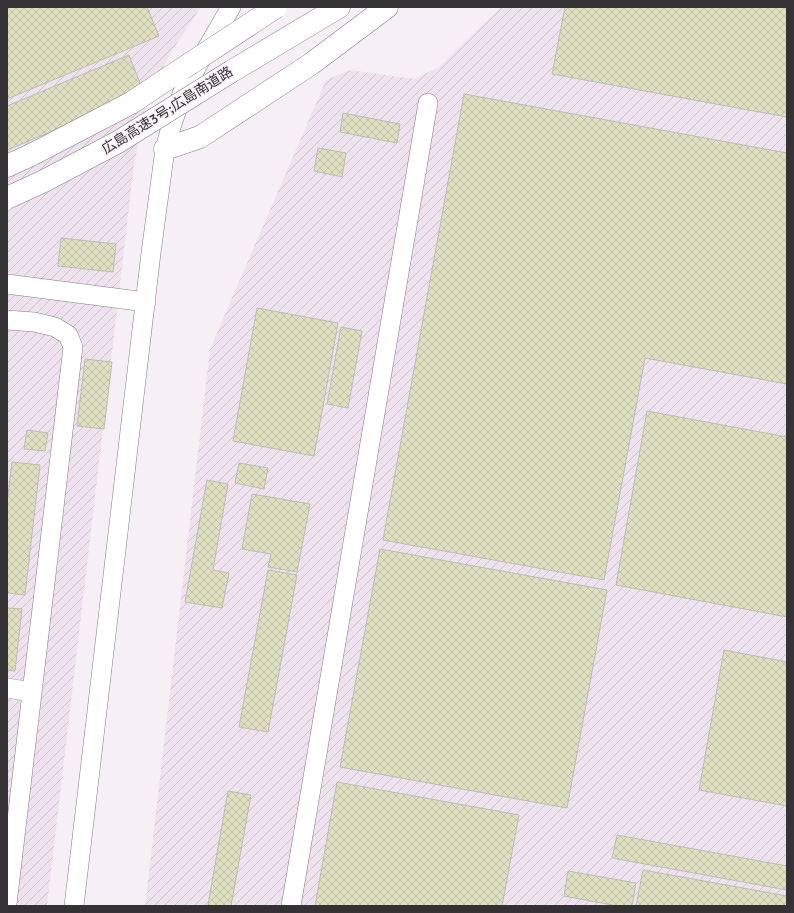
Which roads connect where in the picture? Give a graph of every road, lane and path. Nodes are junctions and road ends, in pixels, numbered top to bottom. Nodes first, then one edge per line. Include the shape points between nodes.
1 (231, 7) edge
2 (257, 7) edge
3 (276, 7) edge
4 (318, 7) edge
5 (338, 7) edge
6 (387, 7) edge
7 (182, 69) junction
8 (232, 71) junction
9 (428, 103) dead end
10 (165, 149) junction
11 (7, 166) edge
12 (7, 198) edge
13 (7, 284) edge
14 (146, 302) junction
15 (7, 320) edge
16 (7, 688) edge
17 (32, 692) junction
18 (7, 904) edge
19 (74, 906) edge
20 (291, 906) edge

1 - 10 street via 182,94
2 - 7 highway, bridge
3 - 7 highway, 広島高速3号;広島南道路, bridge
4 - 8 highway, 広島高速3号;広島南道路
5 - 8 highway
6 - 10 highway via 311,64 200,137
7 - 11 highway, 広島高速3号;広島南道路 via 131,103
8 - 12 highway, 広島高速3号;広島南道路, bridge via 118,142
9 - 20 street
10 - 14 street
13 - 14 street
14 - 19 street
15 - 17 street via 55,327 68,335 73,347
16 - 17 street
17 - 18 street

